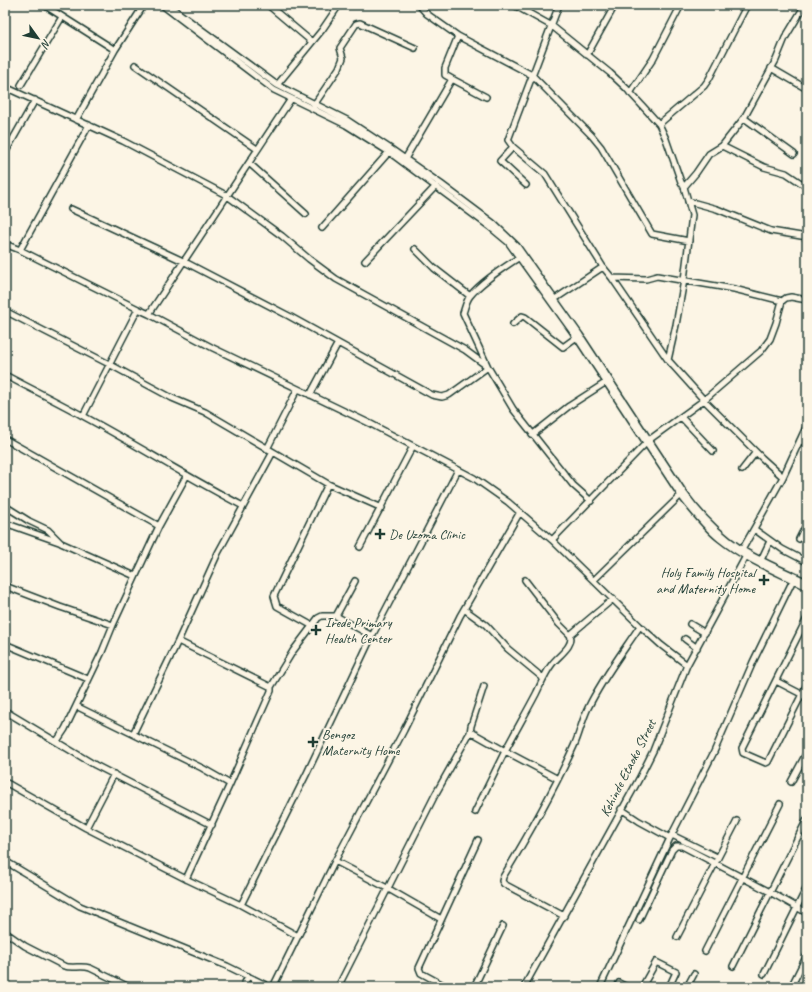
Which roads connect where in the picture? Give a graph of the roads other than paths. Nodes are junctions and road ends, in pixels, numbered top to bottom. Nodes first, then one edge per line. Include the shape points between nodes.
1 (44, 5) edge
2 (144, 5) edge
3 (162, 5) edge
4 (168, 5) edge
5 (268, 5) edge
6 (339, 5) edge
7 (419, 5) edge
8 (514, 5) edge
9 (559, 5) edge
10 (615, 5) edge
11 (681, 5) edge
12 (747, 5) edge
13 (805, 9) edge
14 (62, 17) junction
15 (552, 26) junction
16 (458, 36) junction
17 (312, 42) junction
18 (415, 48) dead end
19 (115, 50) junction
20 (587, 55) junction
21 (136, 65) dead end
22 (772, 68) junction
23 (532, 75) junction
24 (452, 79) junction
25 (22, 85) dead end
26 (277, 85) junction
27 (5, 87) edge
28 (807, 89) edge
29 (630, 93) junction
30 (486, 97) dead end
31 (291, 98) junction
32 (35, 100) junction
33 (314, 104) junction
34 (744, 118) junction
35 (76, 120) junction
36 (659, 124) junction
37 (89, 125) junction
38 (722, 146) junction
39 (513, 147) junction
40 (257, 149) junction
41 (389, 152) junction
42 (5, 153) edge
43 (794, 154) dead end
44 (405, 159) junction
45 (249, 162) junction
46 (526, 185) dead end
47 (436, 186) junction
48 (684, 187) junction
49 (807, 187) edge
50 (226, 195) junction
51 (688, 201) junction
52 (71, 209) dead end
53 (306, 214) dead end
54 (322, 228) dead end
55 (807, 237) edge
56 (689, 241) junction
57 (5, 244) edge
58 (415, 249) dead end
59 (20, 250) junction
60 (521, 256) junction
61 (183, 261) junction
62 (366, 261) dead end
63 (603, 267) junction
64 (612, 278) junction
65 (684, 280) junction
66 (470, 296) junction
67 (553, 300) junction
68 (807, 300) edge
69 (782, 301) junction
70 (138, 309) junction
71 (5, 311) edge
72 (148, 314) junction
73 (513, 324) dead end
74 (578, 336) junction
75 (338, 343) junction
76 (668, 360) junction
77 (109, 364) junction
78 (488, 367) junction
79 (5, 375) edge
80 (608, 381) junction
81 (297, 390) junction
82 (310, 395) junction
83 (704, 400) junction
84 (83, 416) junction
85 (681, 417) junction
86 (807, 425) edge
87 (532, 435) junction
88 (5, 439) edge
89 (800, 440) junction
90 (648, 441) junction
91 (807, 444) edge
92 (413, 446) junction
93 (268, 449) junction
94 (713, 451) dead end
95 (273, 452) junction
96 (756, 452) junction
97 (458, 470) junction
98 (742, 470) dead end
99 (187, 474) junction
100 (783, 477) junction
101 (328, 484) junction
102 (683, 494) junction
103 (591, 501) junction
104 (5, 506) edge
105 (243, 506) junction
106 (382, 508) junction
107 (520, 512) junction
108 (5, 523) edge
109 (807, 523) edge
110 (159, 526) junction
111 (754, 529) junction
112 (799, 539) dead end
113 (552, 540) junction
114 (770, 541) junction
115 (62, 543) junction
116 (360, 547) dead end
117 (742, 550) junction
118 (746, 556) junction
119 (760, 561) junction
120 (807, 562) edge
121 (786, 574) junction
122 (135, 576) junction
123 (355, 580) dead end
124 (525, 580) dead end
125 (594, 580) junction
126 (793, 580) junction
127 (807, 582) edge
128 (5, 586) edge
129 (807, 587) edge
130 (613, 599) junction
131 (464, 609) junction
132 (336, 616) junction
133 (806, 621) edge
134 (690, 624) dead end
135 (113, 625) junction
136 (312, 625) junction
137 (640, 626) junction
138 (705, 633) junction
139 (570, 635) junction
140 (372, 636) junction
141 (685, 639) dead end
142 (178, 641) junction
143 (5, 644) edge
144 (697, 648) junction
145 (687, 665) junction
146 (543, 678) junction
147 (88, 679) junction
148 (776, 681) junction
149 (807, 684) edge
150 (484, 686) dead end
151 (271, 687) junction
152 (802, 694) junction
153 (807, 697) edge
154 (76, 706) junction
155 (5, 711) edge
156 (470, 733) junction
157 (133, 734) junction
158 (57, 742) junction
159 (505, 751) junction
160 (807, 752) edge
161 (114, 774) junction
162 (558, 779) junction
163 (5, 782) edge
164 (791, 782) dead end
165 (230, 784) junction
166 (780, 804) dead end
167 (622, 809) junction
168 (475, 812) dead end
169 (807, 819) edge
170 (737, 821) dead end
171 (212, 825) junction
172 (86, 828) junction
173 (671, 836) junction
174 (478, 840) dead end
175 (717, 857) junction
176 (5, 861) edge
177 (335, 861) junction
178 (714, 864) junction
179 (743, 878) junction
180 (186, 879) junction
181 (807, 887) edge
182 (387, 888) junction
183 (770, 892) junction
184 (241, 905) junction
185 (796, 907) junction
186 (807, 913) edge
187 (564, 916) junction
188 (441, 919) junction
189 (639, 920) dead end
190 (503, 926) dead end
191 (5, 932) edge
192 (298, 936) junction
193 (677, 937) dead end
194 (705, 951) dead end
195 (807, 955) edge
196 (733, 966) dead end
197 (694, 974) dead end
198 (764, 974) dead end
199 (248, 976) junction
200 (643, 985) edge
201 (129, 987) edge
202 (243, 987) edge
203 (270, 987) edge
204 (273, 987) edge
205 (338, 987) edge
206 (447, 987) edge
207 (474, 987) edge
208 (524, 987) edge
209 (600, 987) edge
210 (617, 987) edge
211 (627, 987) edge
212 (650, 987) edge
213 (669, 987) edge
214 (687, 987) edge
215 (791, 987) edge

1 - 14 street
2 - 19 street
3 - 31 street via 274,90
4 - 26 street
5 - 17 street
6 - 17 street
7 - 16 street via 427,14
8 - 15 street
9 - 15 street
10 - 20 street
11 - 29 street via 653,59
12 - 36 street via 704,86
13 - 22 street via 785,38
14 - 19 street
14 - 25 street
15 - 20 street
15 - 23 street
16 - 23 street
16 - 24 street via 445,68 445,75
17 - 26 street
18 - 33 street via 360,23 356,24 340,48 343,58 339,68
19 - 35 street
20 - 29 street
21 - 40 street
22 - 28 street
22 - 34 street
23 - 39 street via 508,140
23 - 56 street via 597,141 652,234
24 - 30 street
24 - 44 street
26 - 33 street
27 - 32 street
29 - 36 street
31 - 40 street
31 - 41 street via 346,125
32 - 35 street
32 - 42 street
33 - 44 street via 347,120
34 - 38 street
34 - 43 street
35 - 37 street
36 - 48 street
37 - 50 street
37 - 59 street
38 - 48 street via 709,154
38 - 49 street via 764,167 786,173
39 - 46 street via 500,161
39 - 63 street via 545,174
40 - 45 street
41 - 47 street
41 - 54 street
44 - 60 street via 493,223 511,240
45 - 50 street
45 - 53 street
47 - 60 street via 490,227
47 - 62 street
48 - 51 street
50 - 61 street
50 - 78 street via 336,279 465,350
51 - 55 street via 717,209 771,231
51 - 56 street via 692,215
52 - 61 street
56 - 65 street
57 - 59 street
58 - 66 street via 434,268
59 - 70 street
60 - 66 street via 497,272
60 - 67 street
61 - 72 street
61 - 75 street
63 - 64 street
63 - 67 street
64 - 65 street via 657,276
64 - 76 street
65 - 69 street
65 - 76 street
66 - 78 street via 463,313
67 - 74 street
68 - 69 street via 791,297
69 - 83 street via 770,339 760,351
70 - 72 street
70 - 77 street
71 - 77 street
72 - 81 street
73 - 74 street via 525,316 563,347
74 - 80 street
75 - 78 street via 432,395 442,397 459,389
75 - 82 street
76 - 83 street
77 - 84 street
77 - 93 street via 172,398 205,412
78 - 87 street
79 - 84 street
80 - 87 street via 569,406
80 - 90 street
81 - 82 street
81 - 93 street
82 - 92 street
83 - 85 street
83 - 96 street
84 - 99 street
85 - 90 street
85 - 94 street
86 - 89 street
87 - 103 street via 573,485
88 - 110 street
89 - 91 street
89 - 100 street
90 - 102 street
90 - 103 street
92 - 97 street
92 - 106 street
93 - 95 street
95 - 101 street
95 - 105 street
96 - 98 street
96 - 100 street
97 - 107 street via 474,478
97 - 140 street
99 - 105 street
99 - 110 street
100 - 111 street
101 - 106 street
101 - 136 street via 274,596 277,606
102 - 117 street via 713,527
102 - 118 street via 709,530
102 - 125 street
103 - 113 street
104 - 115 street via 48,530
105 - 142 street via 218,553
106 - 116 street
107 - 113 street
107 - 131 street
108 - 115 street
109 - 112 street
110 - 122 street
111 - 114 street
111 - 117 street
113 - 125 street
114 - 119 street
114 - 120 street
115 - 122 street
117 - 119 street
118 - 119 street
118 - 138 street, Kehinde Etaoko Street
119 - 121 street
121 - 126 street
121 - 127 street
122 - 135 street
123 - 132 street
124 - 139 street
125 - 130 street
126 - 129 street
126 - 173 street via 714,752
128 - 135 street
130 - 137 street
130 - 139 street
131 - 146 street via 486,625 508,649
131 - 177 street
132 - 136 street via 322,616
132 - 140 street
133 - 148 street
134 - 138 street
135 - 147 street
136 - 151 street
137 - 145 street
137 - 162 street via 588,709 580,733
138 - 144 street, Kehinde Etaoko Street
139 - 146 street via 570,644
140 - 184 street
141 - 144 street
142 - 151 street
142 - 157 street
143 - 147 street
144 - 145 street, Kehinde Etaoko Street
145 - 167 street, Kehinde Etaoko Street via 653,751
146 - 159 street
147 - 154 street
148 - 152 street
148 - 152 street via 742,748 743,752 768,762
149 - 152 street
150 - 156 street
151 - 165 street
152 - 153 street
154 - 157 street
154 - 158 street
155 - 158 street
156 - 159 street
156 - 182 street
157 - 165 street
158 - 161 street
159 - 162 street
159 - 168 street
160 - 164 street
161 - 171 street
161 - 172 street
162 - 187 street via 534,827 502,881
163 - 172 street
165 - 171 street
166 - 179 street
167 - 173 street via 638,821
167 - 187 street, Kehinde Etaoko Street
169 - 183 street
170 - 175 street
171 - 180 street
172 - 180 street
173 - 175 street
173 - 209 street
174 - 188 street
175 - 178 street
176 - 199 street via 80,906
177 - 182 street
177 - 192 street
178 - 179 street
178 - 189 street via 682,846 676,846
178 - 193 street
179 - 183 street
179 - 194 street
180 - 184 street
181 - 185 street
182 - 188 street
182 - 205 street
183 - 185 street
183 - 196 street
184 - 192 street
185 - 186 street
185 - 198 street
187 - 208 street, Kehinde Etaoko Street
188 - 206 street via 419,968
190 - 207 street
191 - 201 street via 25,946 64,966 84,966
192 - 204 street
195 - 215 street
197 - 214 street
199 - 202 street
199 - 203 street
200 - 212 street
200 - 213 street via 656,962 676,972
210 - 211 street via 619,983

